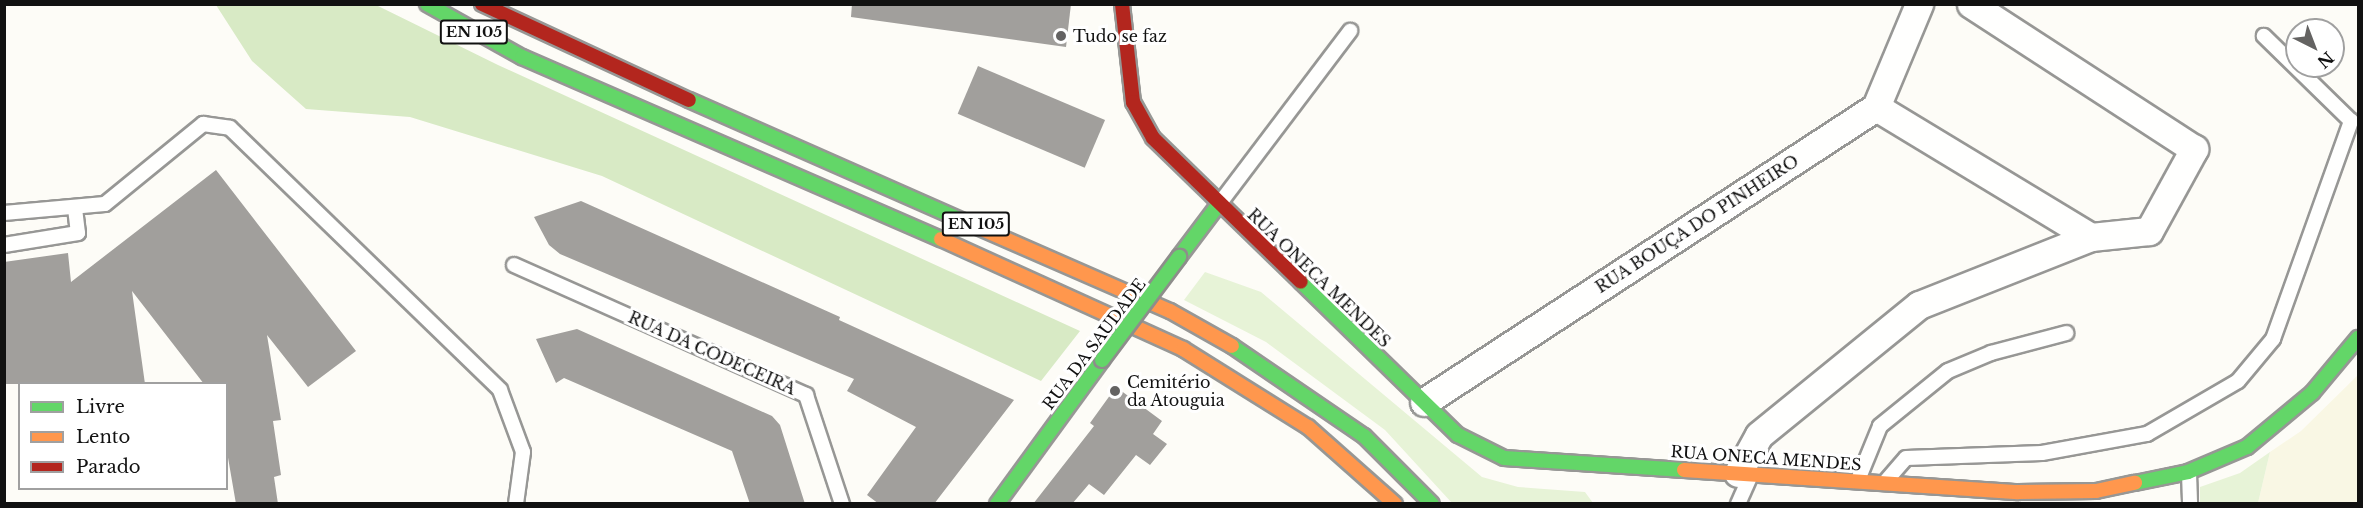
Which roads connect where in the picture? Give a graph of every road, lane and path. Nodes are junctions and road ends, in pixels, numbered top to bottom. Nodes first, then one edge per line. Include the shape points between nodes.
1 (427, 4) edge
2 (482, 4) edge
3 (1122, 4) edge
4 (1918, 4) edge
5 (1971, 4) edge
6 (1350, 31) dead end
7 (2264, 36) dead end
8 (1876, 107) junction
9 (1219, 204) junction
10 (75, 207) junction
11 (4, 213) edge
12 (2091, 237) junction
13 (4, 245) edge
14 (514, 265) dead end
15 (2066, 333) dead end
16 (2358, 338) edge
17 (1424, 402) junction
18 (2188, 472) junction
19 (1745, 473) junction
20 (1858, 480) junction
21 (1886, 482) junction
22 (1944, 496) edge
23 (2015, 498) edge
24 (516, 504) edge
25 (842, 504) edge
26 (997, 504) edge
27 (1395, 504) edge
28 (1432, 504) edge
29 (1738, 504) edge
30 (2190, 504) edge

1 - 27 main road, EN 105 via 522,57 969,251 1183,349 1308,427
2 - 28 main road, EN 105 via 611,66 1170,311 1254,358 1331,410 1389,459
3 - 9 main road, RUA ONECA MENDES via 1133,102 1153,138
4 - 8 street
5 - 12 street via 2194,149 2149,231
6 - 9 lane
7 - 21 lane via 2351,121 2273,339 2266,348 2238,381 2147,434 2042,453 1906,458
8 - 12 street
8 - 17 street, RUA BOUÇA DO PINHEIRO
9 - 17 main road, RUA ONECA MENDES
9 - 26 main road, RUA DA SAUDADE, bridge
10 - 11 lane
10 - 13 lane via 78,233
10 - 24 lane via 105,204 203,124 230,128 500,390 523,452
12 - 19 street via 1919,305 1759,435
14 - 25 lane, RUA DA CODECEIRA via 806,395
15 - 20 lane via 1991,353 1948,371 1880,426
16 - 18 main road, RUA ONECA MENDES via 2312,393 2247,447
17 - 19 main road, RUA ONECA MENDES via 1458,435 1504,458
18 - 23 main road, RUA ONECA MENDES via 2096,490
18 - 30 lane
19 - 20 main road, RUA ONECA MENDES
19 - 29 lane
20 - 21 main road, RUA ONECA MENDES
21 - 22 main road, RUA ONECA MENDES
22 - 23 main road, RUA ONECA MENDES

